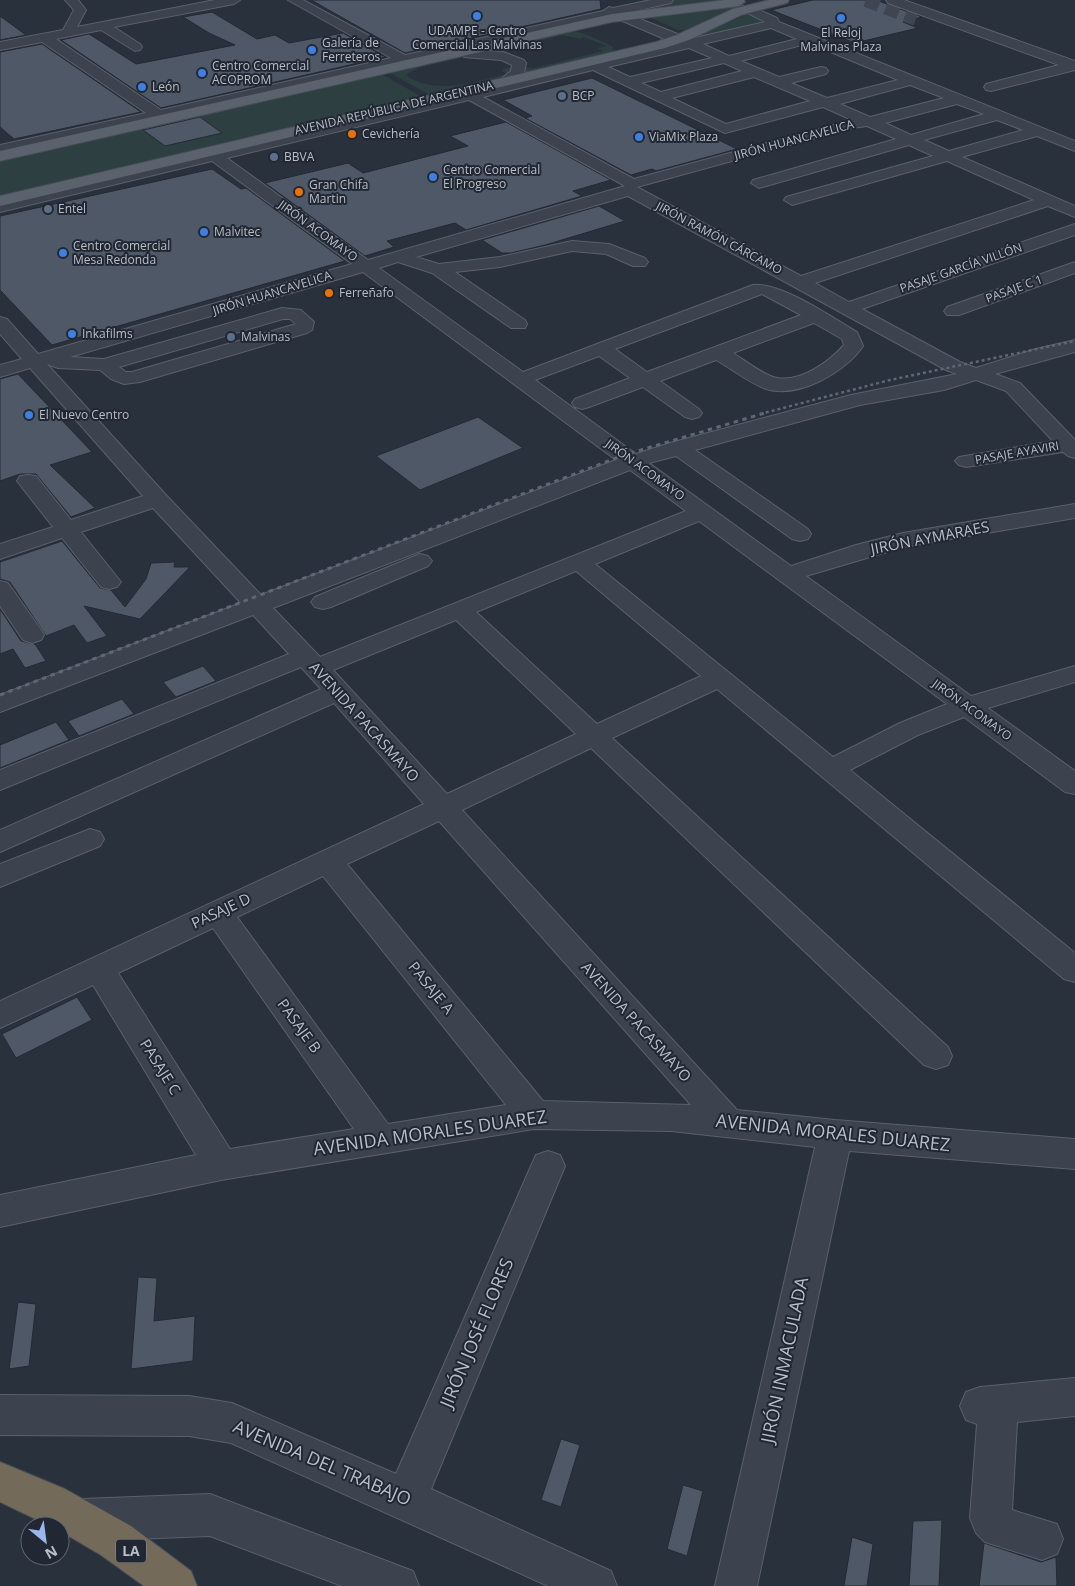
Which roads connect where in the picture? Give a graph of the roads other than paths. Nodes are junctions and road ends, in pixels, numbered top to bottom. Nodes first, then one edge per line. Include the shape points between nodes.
1 (71, 0) edge
2 (234, 0) edge
3 (294, 0) edge
4 (667, 0) edge
5 (783, 0) edge
6 (892, 0) tunnel mouth
7 (596, 2) edge
8 (743, 3) edge
9 (697, 8) junction
10 (623, 14) junction
11 (916, 19) tunnel mouth
12 (721, 20) junction
13 (947, 20) junction
14 (772, 24) junction
15 (102, 26) junction
16 (561, 29) junction
17 (68, 32) junction
18 (595, 33) dead end
19 (44, 37) junction
20 (811, 39) junction
21 (611, 40) dead end
22 (683, 40) junction
23 (0, 46) edge
24 (135, 46) dead end
25 (615, 55) junction
26 (726, 59) junction
27 (427, 60) junction
28 (407, 62) junction
29 (593, 66) junction
30 (1075, 66) edge
31 (821, 71) dead end
32 (567, 72) junction
33 (756, 72) junction
34 (584, 80) dead end
35 (912, 80) junction
36 (504, 82) junction
37 (628, 82) junction
38 (778, 82) junction
39 (991, 86) dead end
40 (470, 95) junction
41 (659, 97) junction
42 (958, 99) junction
43 (825, 103) junction
44 (997, 115) junction
45 (162, 117) junction
46 (868, 122) junction
47 (1038, 131) junction
48 (909, 140) junction
49 (1075, 146) edge
50 (0, 150) edge
51 (0, 156) edge
52 (215, 156) junction
53 (947, 156) junction
54 (758, 183) dead end
55 (631, 187) junction
56 (792, 200) dead end
57 (0, 201) edge
58 (1065, 206) edge
59 (0, 207) edge
60 (1075, 228) edge
61 (396, 256) junction
62 (639, 262) dead end
63 (365, 265) junction
64 (1075, 267) edge
65 (438, 268) junction
66 (801, 282) junction
67 (848, 308) junction
68 (953, 311) dead end
69 (816, 316) junction
70 (0, 322) edge
71 (518, 324) dead end
72 (187, 328) junction
73 (1075, 346) edge
74 (602, 348) junction
75 (717, 352) junction
76 (215, 354) junction
77 (36, 361) junction
78 (106, 365) junction
79 (0, 371) edge
80 (977, 375) junction
81 (521, 379) junction
82 (643, 379) junction
83 (582, 403) dead end
84 (692, 413) dead end
85 (677, 447) junction
86 (1071, 448) edge
87 (633, 461) junction
88 (966, 462) dead end
89 (28, 481) dead end
90 (549, 492) junction
91 (157, 499) junction
92 (703, 512) junction
93 (1069, 518) edge
94 (67, 529) junction
95 (800, 534) dead end
96 (0, 552) edge
97 (579, 562) junction
98 (788, 575) junction
99 (109, 582) dead end
100 (0, 588) edge
101 (323, 602) dead end
102 (262, 610) junction
103 (459, 610) junction
104 (32, 635) dead end
105 (310, 662) junction
106 (1075, 674) edge
107 (720, 677) junction
108 (338, 691) junction
109 (0, 704) edge
110 (966, 706) junction
111 (0, 722) edge
112 (594, 736) junction
113 (831, 769) junction
114 (0, 781) edge
115 (1075, 785) edge
116 (443, 807) junction
117 (90, 839) dead end
118 (0, 842) edge
119 (328, 861) junction
120 (0, 876) edge
121 (218, 913) junction
122 (99, 969) junction
123 (1075, 970) edge
124 (0, 1015) edge
125 (936, 1056) dead end
126 (534, 1115) junction
127 (727, 1122) junction
128 (835, 1135) junction
129 (380, 1139) junction
130 (1075, 1154) edge
131 (221, 1165) junction
132 (548, 1166) dead end
133 (3, 1202) edge
134 (1075, 1397) edge
135 (0, 1415) edge
136 (0, 1482) edge
137 (406, 1499) junction
138 (82, 1520) junction
139 (1042, 1539) dead end
140 (176, 1586) edge
141 (398, 1586) edge
142 (596, 1586) edge
143 (736, 1586) edge

1 - 17 street via 80,10
2 - 15 street
3 - 28 street
4 - 10 street
5 - 8 main road, AVENIDA REPÚBLICA DE ARGENTINA
6 - 13 street
7 - 10 street
8 - 9 main road, AVENIDA REPÚBLICA DE ARGENTINA
8 - 12 main road, AVENIDA REPÚBLICA DE ARGENTINA
8 - 14 street via 774,21
9 - 10 main road, AVENIDA REPÚBLICA DE ARGENTINA
9 - 12 main road via 685,13 701,21
10 - 16 main road, AVENIDA REPÚBLICA DE ARGENTINA
10 - 22 street
10 - 28 street, AVENIDA REPÚBLICA DE ARGENTINA
11 - 13 street
12 - 22 main road, AVENIDA REPÚBLICA DE ARGENTINA
13 - 30 street
14 - 20 street
14 - 22 street
15 - 17 street
15 - 24 street
16 - 18 main road
16 - 27 main road, AVENIDA REPÚBLICA DE ARGENTINA
17 - 19 street
19 - 23 street
19 - 45 street
20 - 26 street
20 - 35 street
21 - 25 main road via 624,48
22 - 25 main road, AVENIDA REPÚBLICA DE ARGENTINA
22 - 26 street
22 - 29 street, AVENIDA REPÚBLICA DE ARGENTINA
25 - 36 main road, AVENIDA REPÚBLICA DE ARGENTINA
26 - 33 street
26 - 37 street
27 - 28 main road, AVENIDA REPÚBLICA DE ARGENTINA
27 - 36 street via 478,53 503,56 519,63 517,73
28 - 45 main road, AVENIDA REPÚBLICA DE ARGENTINA
29 - 32 street, AVENIDA REPÚBLICA DE ARGENTINA
29 - 37 street
30 - 39 street
31 - 38 street
32 - 34 street
32 - 40 street, AVENIDA REPÚBLICA DE ARGENTINA
33 - 38 street
33 - 41 street
35 - 42 street
35 - 43 street
36 - 57 main road, AVENIDA REPÚBLICA DE ARGENTINA
37 - 41 street
38 - 43 street
40 - 52 street, AVENIDA REPÚBLICA DE ARGENTINA
40 - 55 street, JIRÓN RAMÓN CÁRCAMO
41 - 43 street via 725,129
42 - 44 street
42 - 46 street, JIRÓN HUANCAVELICA
43 - 46 street
44 - 47 street
44 - 48 street
45 - 50 street, AVENIDA REPÚBLICA DE ARGENTINA
45 - 51 main road, AVENIDA REPÚBLICA DE ARGENTINA
46 - 48 street
46 - 55 street, JIRÓN HUANCAVELICA via 851,124
47 - 49 street
47 - 53 street
48 - 53 street
48 - 54 street
52 - 59 street, AVENIDA REPÚBLICA DE ARGENTINA
52 - 63 street, JIRÓN ACOMAYO
53 - 56 street
53 - 58 street
55 - 61 street, JIRÓN HUANCAVELICA
55 - 66 street, JIRÓN RAMÓN CÁRCAMO
58 - 66 street
60 - 67 street, PASAJE GARCÍA VILLÓN
61 - 63 street, JIRÓN HUANCAVELICA
61 - 65 street
62 - 65 street via 609,250 572,246 500,262
63 - 72 street, JIRÓN HUANCAVELICA
63 - 81 street, JIRÓN ACOMAYO
64 - 68 street, PASAJE C 1
65 - 71 street
66 - 67 street, JIRÓN RAMÓN CÁRCAMO
67 - 80 street, JIRÓN RAMÓN CÁRCAMO via 953,366
69 - 74 street via 773,292 753,290
69 - 75 street
69 - 75 street via 850,336 854,342 850,351 828,371 788,383 771,384
70 - 77 street, AVENIDA PACASMAYO
72 - 76 street
72 - 76 street via 282,313 295,314 305,322 300,329
72 - 77 street, JIRÓN HUANCAVELICA
72 - 78 street
73 - 80 street
74 - 81 street
74 - 82 street
75 - 82 street
76 - 78 street via 123,379
77 - 78 street
77 - 79 street, JIRÓN HUANCAVELICA
77 - 91 street, AVENIDA PACASMAYO
80 - 85 street via 858,399
80 - 86 street, JIRÓN RAMÓN CÁRCAMO via 1013,387
81 - 87 street, JIRÓN ACOMAYO
82 - 83 street
82 - 84 street
85 - 87 street
85 - 95 street
86 - 88 street, PASAJE AYAVIRI
87 - 90 street
87 - 92 street, JIRÓN ACOMAYO
89 - 94 street
90 - 101 street via 555,502 551,506
90 - 102 street
91 - 94 street
91 - 102 street, AVENIDA PACASMAYO
92 - 97 street
92 - 98 street, JIRÓN ACOMAYO
93 - 98 street, JIRÓN AYMARAES via 903,540
94 - 96 street
94 - 99 street
97 - 103 street
97 - 107 street
98 - 110 street, JIRÓN ACOMAYO
100 - 104 street
102 - 105 street, AVENIDA PACASMAYO
102 - 109 street
102 - 111 street
103 - 105 street
103 - 112 street
105 - 108 street, AVENIDA PACASMAYO
105 - 114 street
106 - 110 street
107 - 112 street, PASAJE D
107 - 113 street
108 - 116 street, AVENIDA PACASMAYO
108 - 118 street
110 - 113 street via 909,729
110 - 115 street, JIRÓN ACOMAYO
112 - 116 street, PASAJE D
112 - 125 street
113 - 123 street
116 - 119 street, PASAJE D
116 - 127 street, AVENIDA PACASMAYO
117 - 120 street
119 - 121 street, PASAJE D
119 - 126 street, PASAJE A
121 - 122 street, PASAJE D
121 - 129 street, PASAJE B
122 - 124 street, PASAJE D
122 - 131 street, PASAJE C
126 - 127 street, AVENIDA MORALES DUAREZ via 612,1115
126 - 129 street, AVENIDA MORALES DUAREZ
127 - 128 street, AVENIDA MORALES DUAREZ
128 - 130 street, AVENIDA MORALES DUAREZ
128 - 143 street, JIRÓN INMACULADA
129 - 131 street, AVENIDA MORALES DUAREZ
131 - 133 street, AVENIDA MORALES DUAREZ
132 - 137 street, JIRÓN JOSÉ FLORES
134 - 139 street via 989,1405 991,1518 1000,1527
135 - 137 street, AVENIDA DEL TRABAJO via 189,1416 232,1423
136 - 138 highway, LA
137 - 142 street, AVENIDA DEL TRABAJO
138 - 140 highway, LA via 157,1568
138 - 141 street via 210,1516

